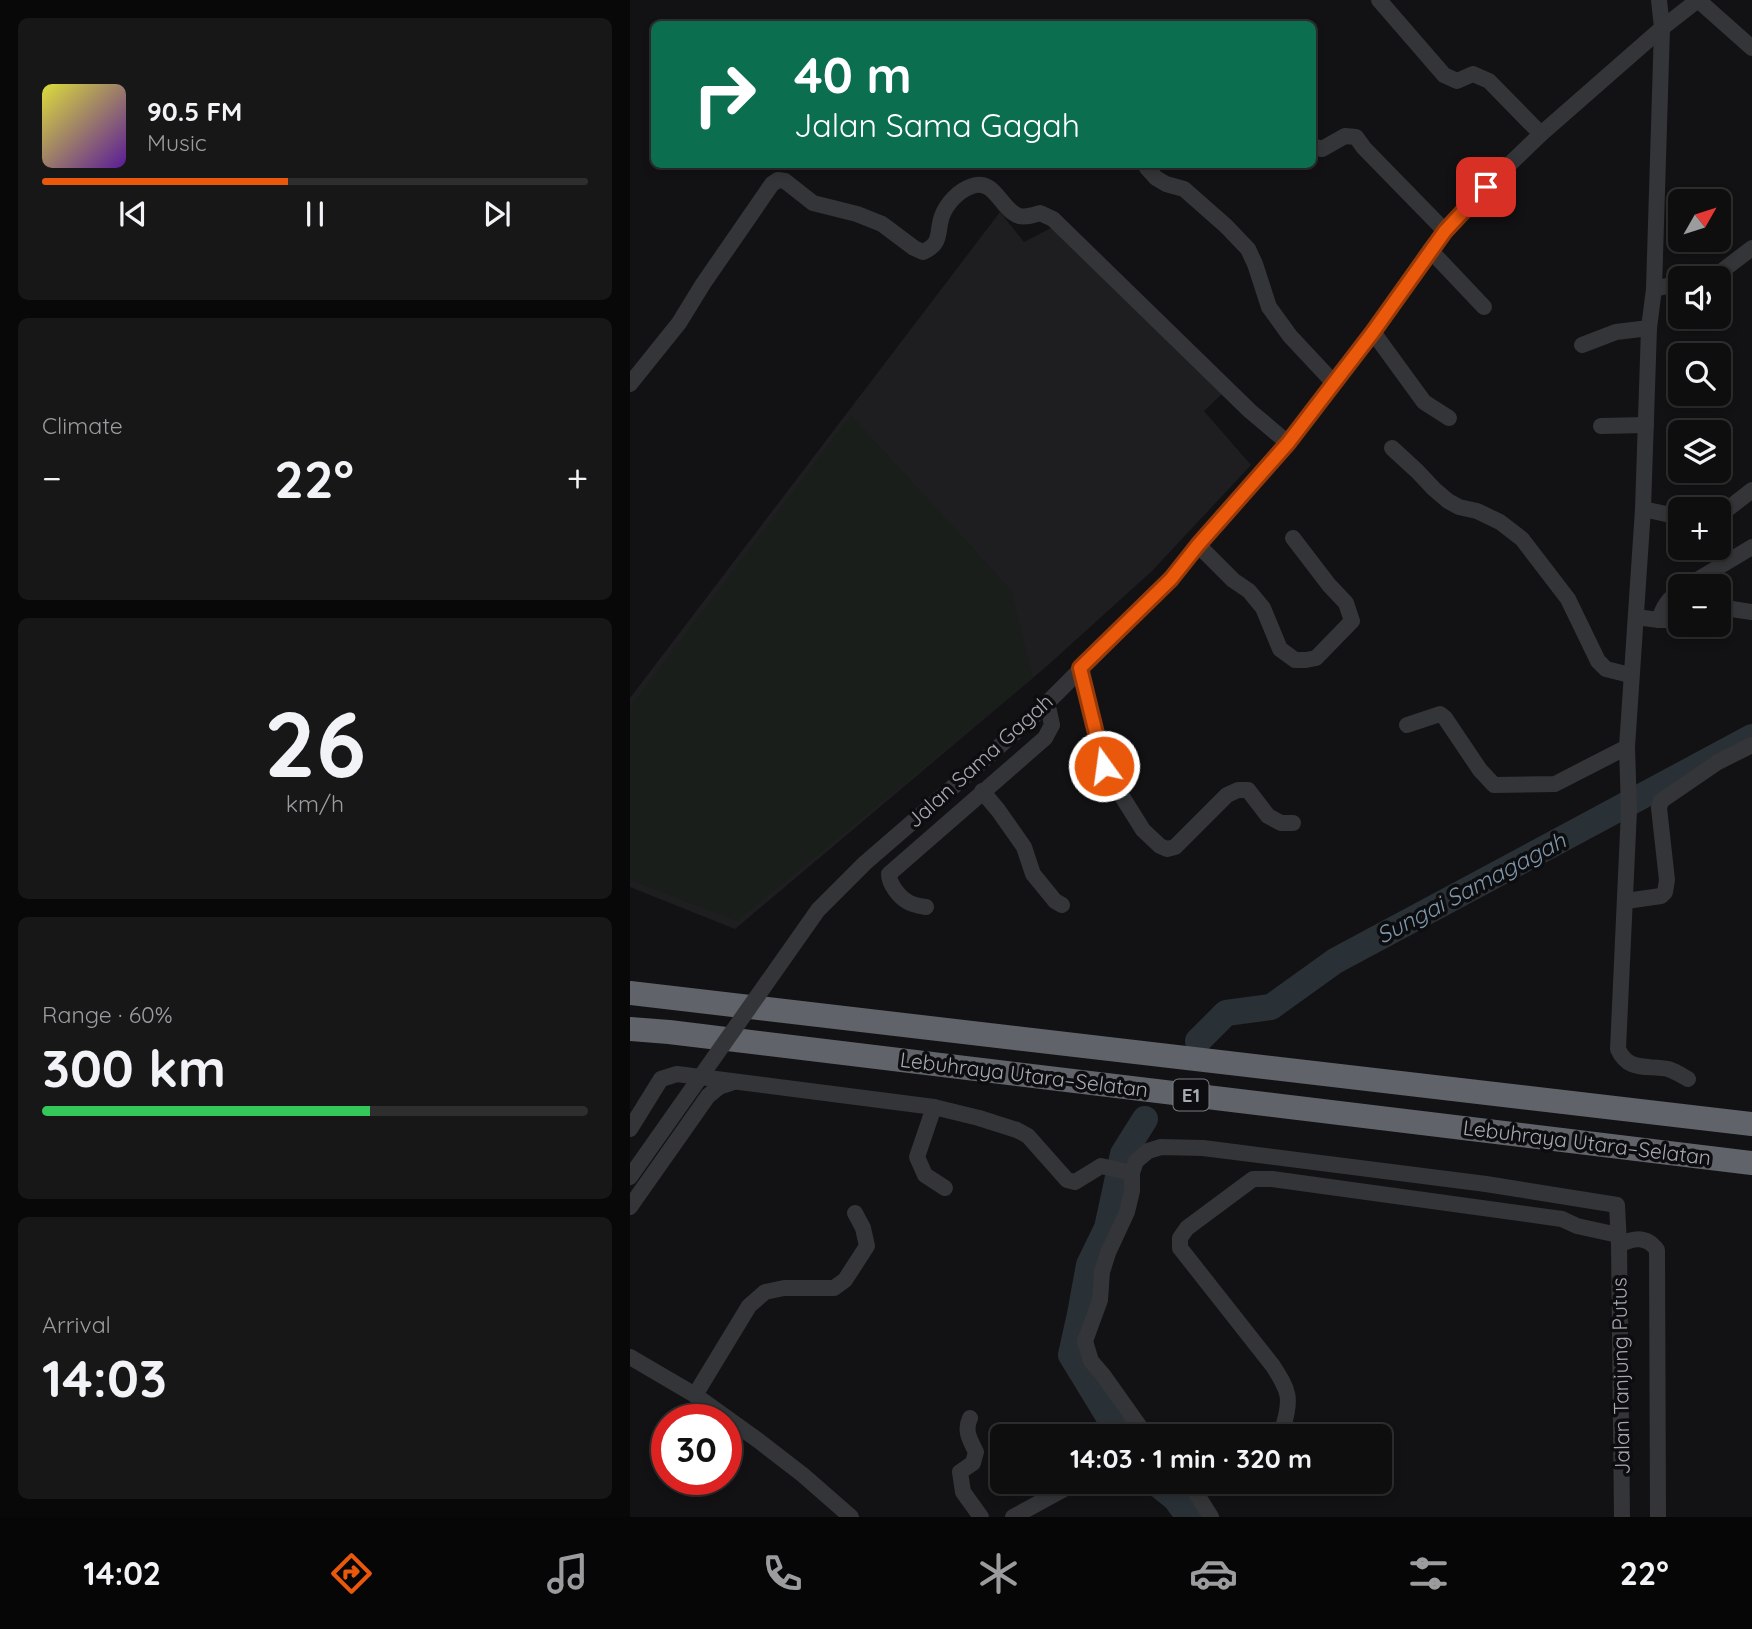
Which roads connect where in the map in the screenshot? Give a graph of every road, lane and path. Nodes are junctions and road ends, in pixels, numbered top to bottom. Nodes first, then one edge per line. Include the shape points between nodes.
1 (1379, 0) edge
2 (1659, 0) edge
3 (1698, 0) edge
4 (1662, 28) junction
5 (1752, 48) edge
6 (1541, 134) junction
7 (1316, 147) edge
8 (1147, 168) edge
9 (1445, 231) junction
10 (1752, 248) edge
11 (1430, 250) junction
12 (1728, 266) edge
13 (1668, 286) edge
14 (1654, 289) junction
15 (1484, 307) dead end
16 (1649, 328) junction
17 (1373, 332) junction
18 (1582, 345) dead end
19 (1333, 382) junction
20 (630, 384) edge
21 (1449, 418) dead end
22 (1646, 425) junction
23 (1601, 426) dead end
24 (1288, 443) junction
25 (1392, 448) dead end
26 (1752, 490) edge
27 (1731, 506) edge
28 (1643, 509) junction
29 (1668, 514) edge
30 (1293, 538) dead end
31 (1198, 545) junction
32 (1752, 547) edge
33 (1707, 574) edge
34 (1668, 600) edge
35 (1731, 609) edge
36 (1752, 612) edge
37 (1636, 617) junction
38 (1659, 620) junction
39 (1668, 620) edge
40 (1080, 668) junction
41 (1630, 675) junction
42 (1048, 702) junction
43 (1407, 725) dead end
44 (1752, 746) edge
45 (1627, 747) junction
46 (982, 791) junction
47 (1293, 823) dead end
48 (1626, 901) junction
49 (1062, 905) dead end
50 (926, 907) dead end
51 (630, 993) edge
52 (630, 1029) edge
53 (1688, 1079) dead end
54 (735, 1082) junction
55 (934, 1107) junction
56 (1752, 1124) edge
57 (630, 1129) edge
58 (1749, 1163) edge
59 (1130, 1173) junction
60 (630, 1177) edge
61 (945, 1188) dead end
62 (630, 1207) edge
63 (855, 1213) dead end
64 (1618, 1240) junction
65 (630, 1357) edge
66 (695, 1395) junction
67 (970, 1418) dead end
68 (1138, 1424) edge
69 (1284, 1424) edge
70 (1055, 1494) edge
71 (1198, 1494) edge
72 (851, 1517) edge
73 (981, 1517) edge
74 (1013, 1517) edge
75 (1211, 1517) edge
76 (1622, 1517) edge
77 (1658, 1517) edge

1 - 6 street via 1444,75 1457,81 1473,74 1489,81
2 - 4 street
3 - 4 street, Jalan Sama Gagah
3 - 5 street
4 - 6 street, Jalan Sama Gagah
4 - 14 street
6 - 9 street, Jalan Sama Gagah
7 - 9 street via 1322,149 1345,136 1356,137
8 - 19 street via 1166,184 1184,189 1248,249 1269,307
9 - 11 street, Jalan Sama Gagah
10 - 12 street
11 - 15 street
11 - 17 street, Jalan Sama Gagah
13 - 14 street
14 - 16 street
16 - 18 street via 1616,332
16 - 22 street
17 - 19 street, Jalan Sama Gagah
17 - 21 street via 1424,402
19 - 24 street, Jalan Sama Gagah
20 - 24 street via 679,323 778,180 813,203 882,224 923,252 938,240 942,216 952,199 975,185 993,190 1019,216 1040,213 1053,219
22 - 23 street
22 - 28 street
24 - 31 street, Jalan Sama Gagah
25 - 41 street via 1448,501 1500,522 1522,538 1568,599 1598,661 1606,669
26 - 27 street
28 - 29 street
28 - 37 street
30 - 31 street via 1346,603 1352,621 1316,657 1306,660 1295,660 1280,649 1263,608
31 - 40 street, Jalan Sama Gagah via 1171,579
32 - 33 street
34 - 38 street
35 - 36 street
37 - 38 street
37 - 41 street
38 - 39 street
40 - 42 street, Jalan Sama Gagah
40 - 47 street via 1104,766 1143,830 1160,846 1175,847 1227,795 1238,790 1248,790 1268,816
41 - 45 street
42 - 46 street via 1052,725 1045,738
42 - 60 street, Jalan Sama Gagah, bridge via 818,910
43 - 45 street via 1440,714 1494,785 1555,784
44 - 48 street via 1717,762 1661,801 1665,892
45 - 48 street
46 - 49 street via 1024,846 1033,874
46 - 50 street via 889,874 900,895
48 - 53 street via 1618,1049 1633,1065 1671,1070
51 - 56 highway, Lebuhraya Utara–Selatan / E1
52 - 58 highway, Lebuhraya Utara–Selatan / E1
54 - 55 street
54 - 57 street via 677,1074 661,1079
54 - 62 street via 708,1096
55 - 59 street via 1028,1136 1067,1180 1075,1182 1101,1166
55 - 61 street via 917,1157 925,1175
59 - 64 street, Jalan Tanjung Putus via 1148,1150 1203,1148 1486,1184 1617,1205
59 - 68 street via 1127,1212 1108,1253 1100,1300 1085,1341 1091,1361
63 - 66 street via 867,1246 845,1280 834,1288 765,1292 749,1306
64 - 69 street via 1562,1219 1253,1179 1187,1228 1180,1248 1286,1387
64 - 76 street, Jalan Tanjung Putus
64 - 77 street via 1640,1238 1657,1250
65 - 66 street
66 - 72 street via 803,1475
67 - 73 street via 966,1426 976,1452 973,1462 960,1472 963,1492
70 - 74 street
71 - 75 street

